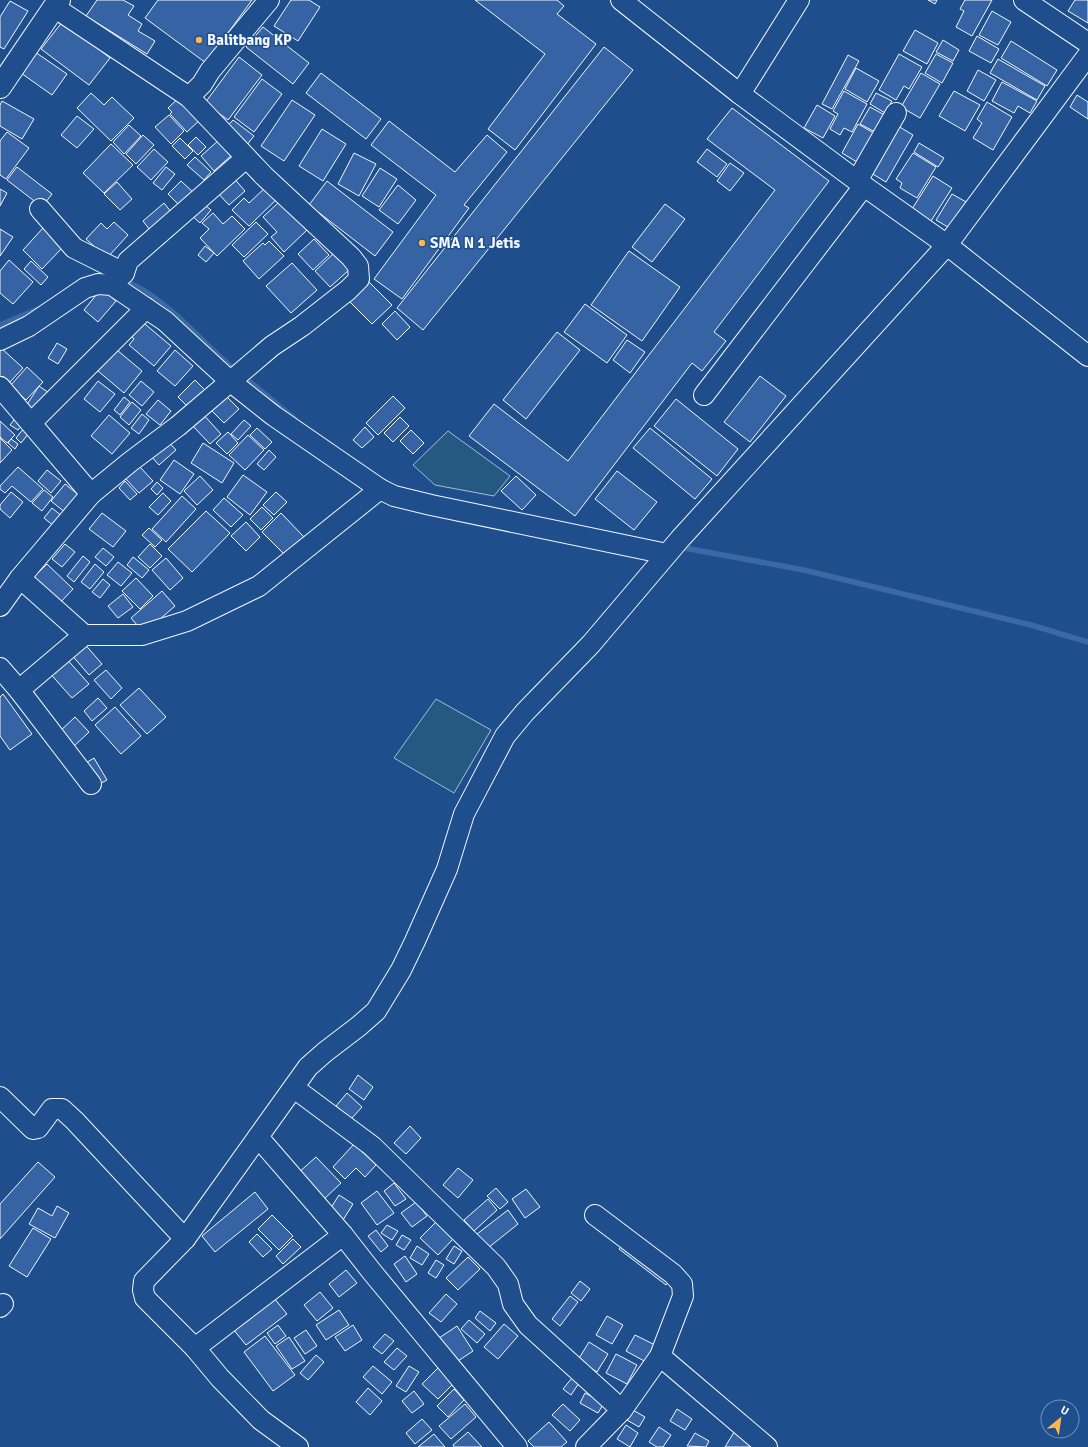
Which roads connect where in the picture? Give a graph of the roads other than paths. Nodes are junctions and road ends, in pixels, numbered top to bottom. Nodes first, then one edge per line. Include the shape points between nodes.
1 (269, 0) edge
2 (622, 0) edge
3 (799, 0) edge
4 (1024, 0) edge
5 (57, 4) edge
6 (1088, 43) edge
7 (1088, 55) edge
8 (0, 87) edge
9 (740, 94) junction
10 (188, 96) junction
11 (896, 113) dead end
12 (246, 158) junction
13 (860, 184) junction
14 (40, 209) dead end
15 (947, 245) junction
16 (118, 279) junction
17 (146, 308) junction
18 (0, 340) edge
19 (1088, 356) edge
20 (233, 380) junction
21 (704, 395) dead end
22 (3, 397) edge
23 (31, 423) junction
24 (380, 489) junction
25 (91, 494) junction
26 (673, 548) junction
27 (20, 578) junction
28 (0, 606) edge
29 (84, 635) junction
30 (0, 668) edge
31 (19, 690) junction
32 (91, 784) dead end
33 (294, 1088) junction
34 (0, 1097) edge
35 (258, 1137) junction
36 (595, 1215) dead end
37 (343, 1235) junction
38 (185, 1239) junction
39 (195, 1348) junction
40 (660, 1356) junction
41 (622, 1410) junction
42 (594, 1445) edge
43 (298, 1447) edge
44 (518, 1447) edge
45 (767, 1447) edge

1 - 10 street via 202,84
2 - 9 street
3 - 9 street
4 - 6 street
5 - 8 main road
5 - 10 street
7 - 15 street
9 - 13 street
10 - 12 street
11 - 13 street
12 - 16 street via 128,261
12 - 20 street via 351,257 358,266 359,279 302,326 272,346
13 - 15 street
13 - 21 street
14 - 16 street via 74,248
15 - 19 street
15 - 26 street
16 - 17 street
16 - 18 street via 85,288 29,326
17 - 20 street via 165,321
17 - 23 street
20 - 24 street via 274,416
20 - 25 street
22 - 23 street
23 - 25 street
24 - 26 street via 394,496 431,505
24 - 29 street via 259,586 186,621 142,635
25 - 27 street
26 - 33 street via 591,644 505,736 464,814 447,869 393,984 376,1011 308,1067
27 - 28 street
27 - 29 street
29 - 31 street
30 - 31 street
31 - 32 street
33 - 35 street
33 - 41 street via 372,1146 485,1256 508,1284 513,1304 528,1325
34 - 38 street via 33,1129 38,1128 52,1109 62,1109
35 - 37 street
35 - 38 street
36 - 40 street via 673,1274 682,1284 683,1296
37 - 39 street
37 - 44 street
38 - 39 street via 144,1281 142,1290 145,1298
39 - 43 street via 261,1420
40 - 41 street
40 - 45 street
41 - 42 street

